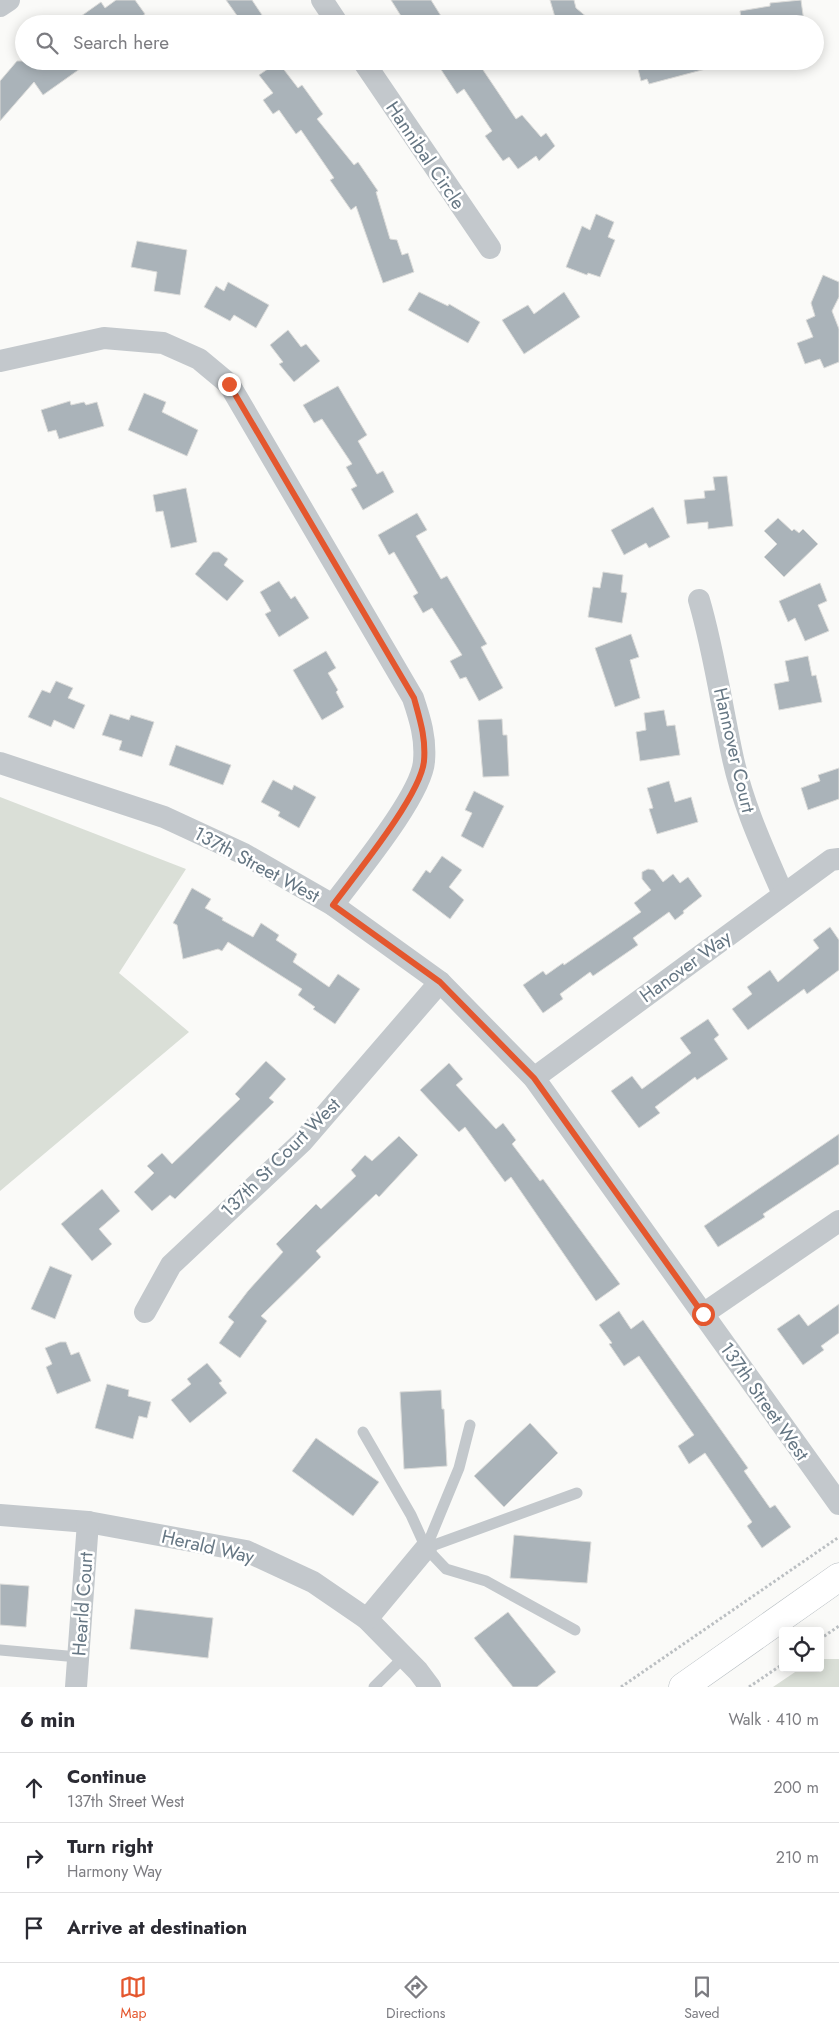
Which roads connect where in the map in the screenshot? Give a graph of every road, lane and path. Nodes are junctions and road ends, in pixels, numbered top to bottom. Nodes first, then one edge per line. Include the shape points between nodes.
1 (8, 0) edge
2 (322, 0) edge
3 (0, 6) edge
4 (332, 15) edge
5 (369, 70) edge
6 (490, 248) dead end
7 (0, 361) edge
8 (699, 600) dead end
9 (0, 763) edge
10 (839, 859) edge
11 (782, 894) junction
12 (333, 905) junction
13 (440, 982) junction
14 (534, 1078) junction
15 (839, 1221) edge
16 (145, 1312) dead end
17 (703, 1314) junction
18 (470, 1425) dead end
19 (363, 1432) dead end
20 (577, 1493) dead end
21 (839, 1504) edge
22 (0, 1515) edge
23 (88, 1522) junction
24 (839, 1537) edge
25 (426, 1548) junction
26 (839, 1577) edge
27 (367, 1620) junction
28 (839, 1626) edge
29 (574, 1630) dead end
30 (824, 1635) edge
31 (0, 1650) edge
32 (78, 1657) junction
33 (404, 1657) junction
34 (779, 1667) edge
35 (76, 1687) edge
36 (374, 1687) edge
37 (430, 1687) edge
38 (622, 1687) edge
39 (683, 1687) edge
40 (749, 1687) edge

1 - 3 street
2 - 4 street
5 - 6 street, Hannibal Circle
7 - 12 street via 104,338 163,343 199,359 229,384 414,698 425,733 424,763 414,792
8 - 11 street, Hannover Court via 711,638 732,755 750,818
9 - 12 street, 137th Street West via 164,817 244,854
10 - 11 street, Hanover Way via 831,860
11 - 14 street, Hanover Way
12 - 13 street, 137th Street West
13 - 14 street, 137th Street West
13 - 16 street, 137th St Court West via 302,1142 171,1265
14 - 17 street, 137th Street West
15 - 17 street
17 - 21 street, 137th Street West
18 - 25 lane via 459,1468
19 - 25 lane via 411,1515
20 - 25 lane
22 - 23 street, Herald Way
23 - 27 street, Herald Way via 246,1551 313,1582
23 - 32 street, Hearld Court
24 - 38 path
25 - 27 street
25 - 29 lane via 446,1569 486,1581
26 - 39 street
27 - 33 street, Herald Way
28 - 30 path
31 - 32 lane
32 - 35 street, Hearld Court
33 - 36 lane
33 - 37 street, Herald Way
34 - 40 path

